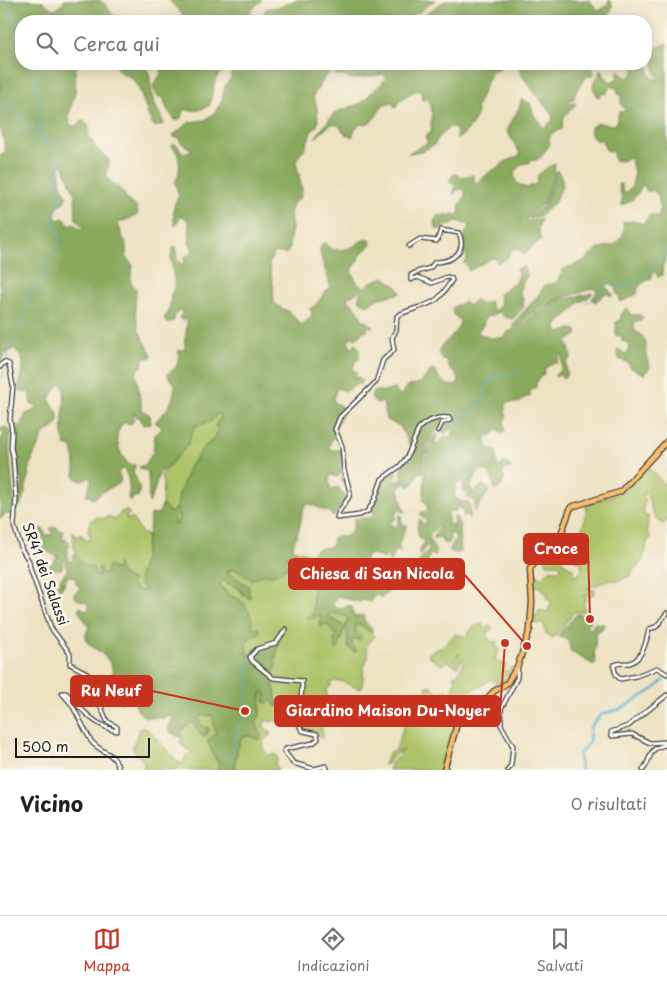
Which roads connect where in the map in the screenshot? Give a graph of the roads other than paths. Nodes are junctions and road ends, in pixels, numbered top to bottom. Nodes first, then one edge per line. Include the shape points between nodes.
1 (409, 246) dead end
2 (0, 367) edge
3 (438, 431) dead end
4 (667, 441) edge
5 (667, 613) edge
6 (286, 629) dead end
7 (518, 665) junction
8 (667, 674) edge
9 (667, 695) edge
10 (119, 770) edge
11 (324, 770) edge
12 (444, 770) edge
13 (508, 770) edge
14 (643, 770) edge

1 - 3 street via 420,239 437,242 441,230 457,232 462,242 454,257 411,275 411,280 417,277 432,283 447,277 452,280 434,302 397,316 392,338 394,350 383,360 376,382 340,417 335,429 342,446 350,492 337,518 368,511 382,479 407,457 422,424 441,417 449,418
2 - 10 street, SR41 dei Salassi via 4,362 9,364 13,381 10,419 16,499 14,526 18,539 29,561 51,628 70,654 70,664 87,673 90,693 117,731 94,721 66,693 62,693 91,741 113,756
4 - 7 main road via 620,492 572,506 561,531 565,550 560,554 542,554 531,567 530,629
5 - 8 street via 656,627 649,629 637,658 629,663 617,663 614,668 621,679 657,668
6 - 11 street via 276,643 257,648 250,658 273,678 302,681 300,727 317,734 318,739 284,751 293,763 314,769 326,766
7 - 12 main road via 507,683 482,705 459,717
7 - 13 street via 515,684 501,710 502,727 513,746
9 - 14 street via 628,726 611,732 612,736 632,734 650,743 665,742 665,746 651,752

